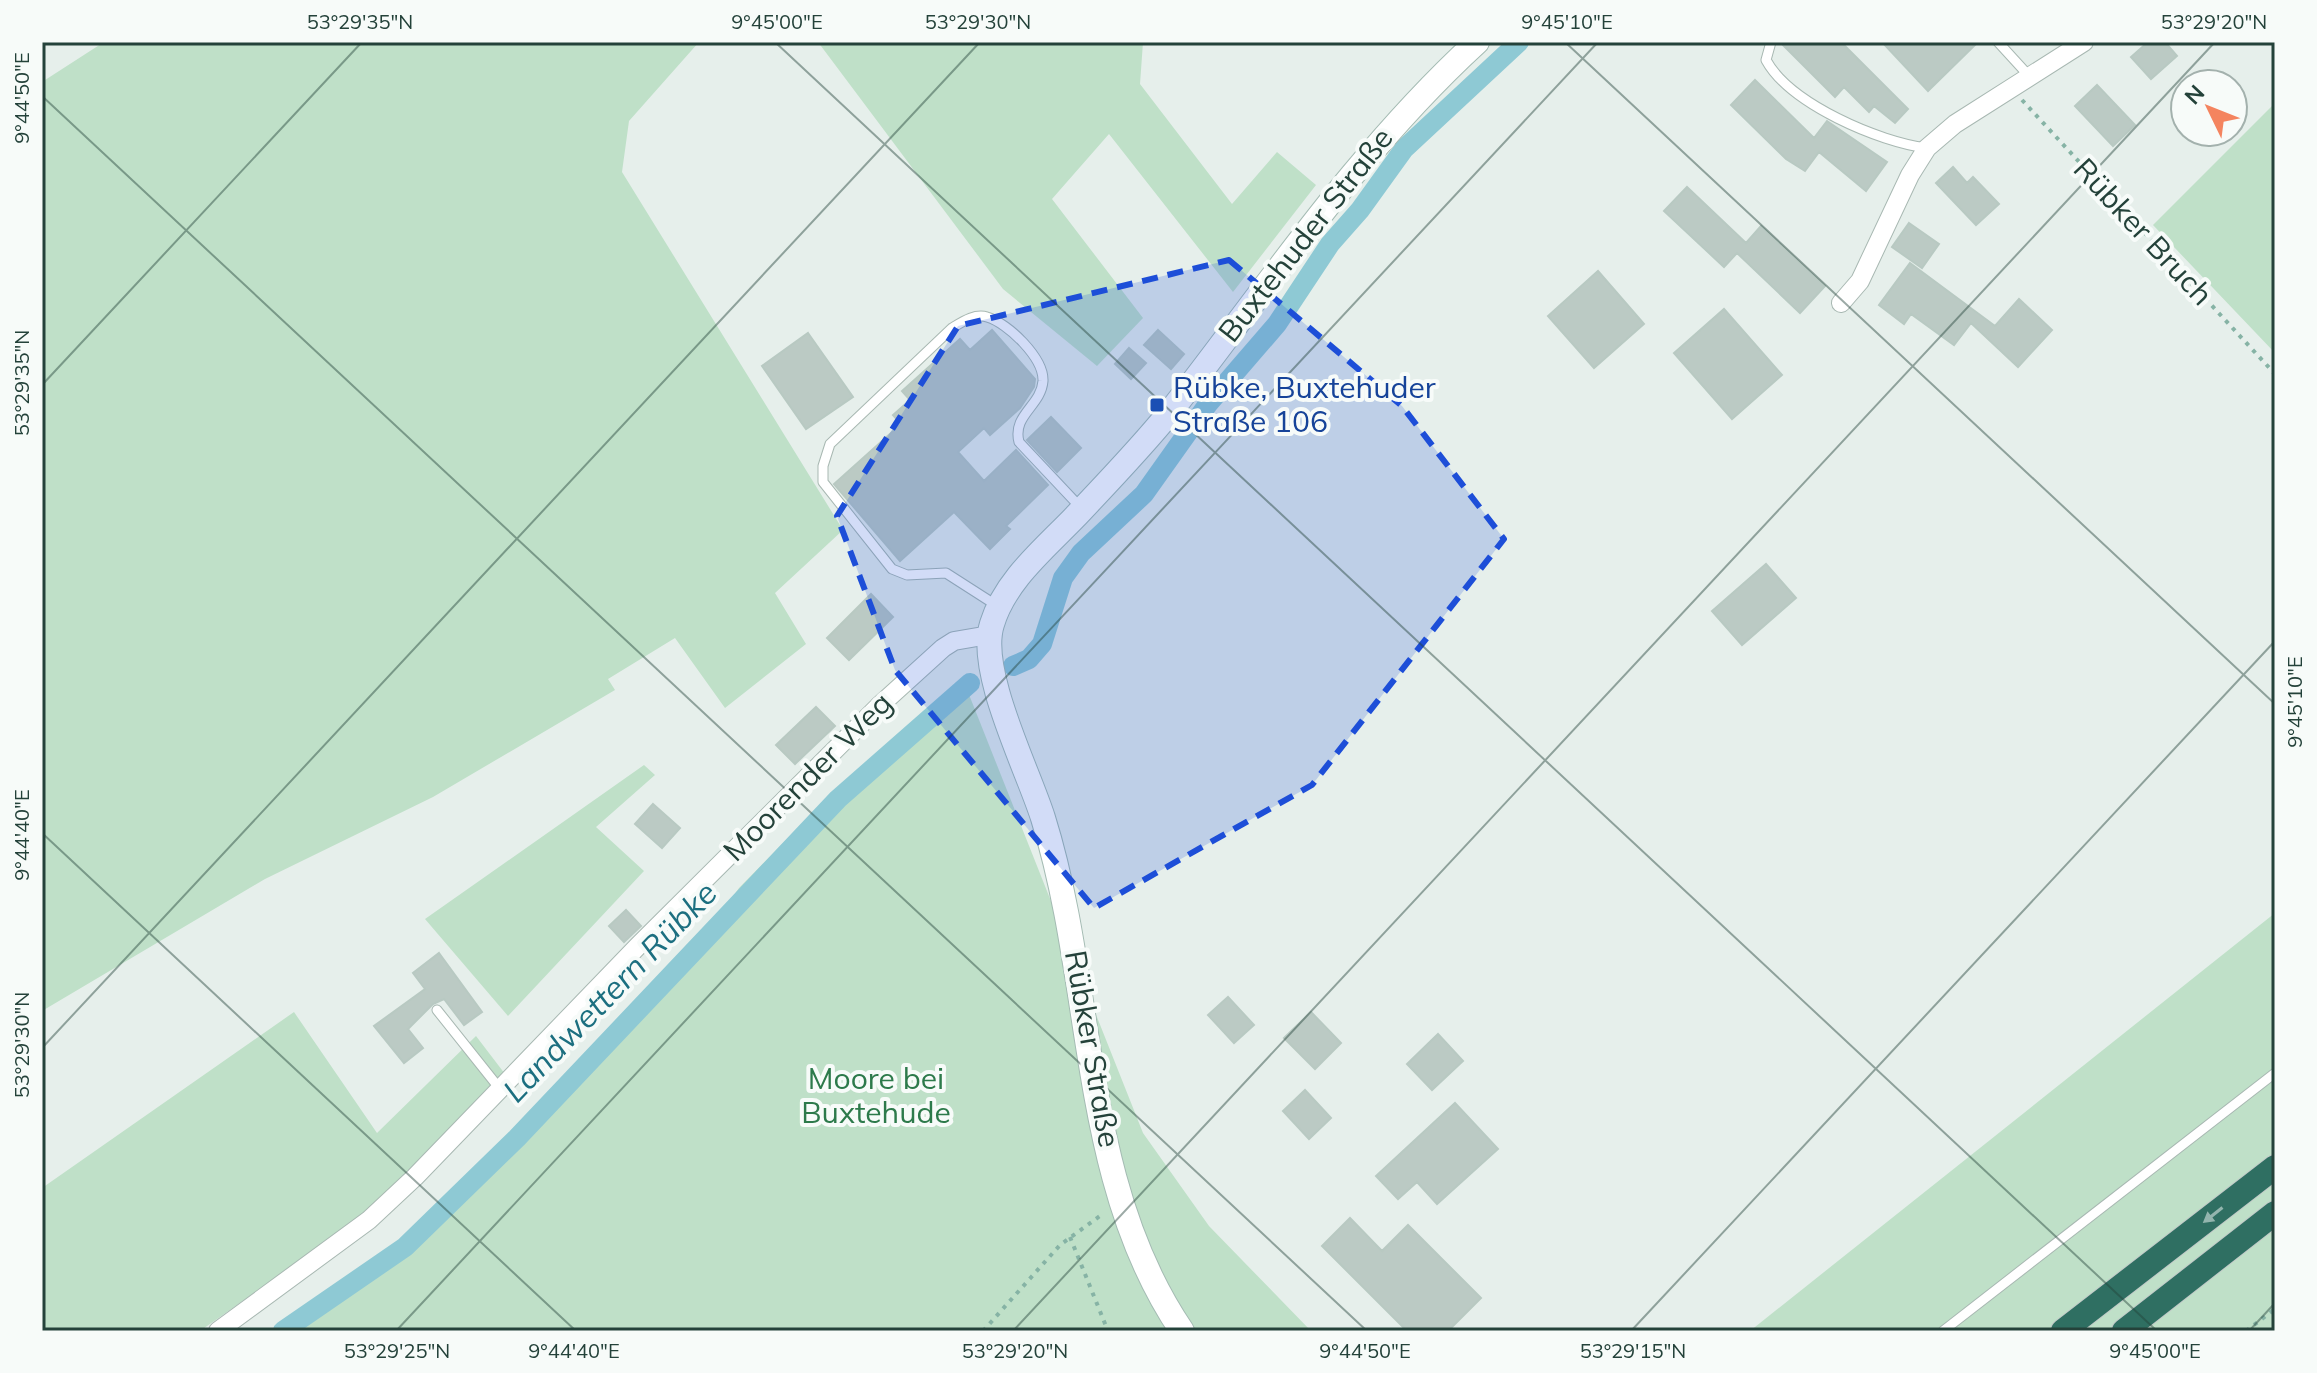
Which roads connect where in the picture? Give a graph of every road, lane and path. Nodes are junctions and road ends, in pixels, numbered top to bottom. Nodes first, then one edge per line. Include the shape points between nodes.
1 (1477, 42) edge
2 (1771, 42) edge
3 (1998, 42) edge
4 (2084, 42) edge
5 (2030, 77) junction
6 (2012, 89) junction
7 (1927, 148) junction
8 (1841, 303) dead end
9 (2275, 374) edge
10 (1082, 509) junction
11 (999, 607) junction
12 (989, 635) junction
13 (1023, 759) joint
14 (437, 1010) dead end
15 (2275, 1073) edge
16 (500, 1089) junction
17 (2275, 1167) edge
18 (1122, 1205) junction
19 (2275, 1213) edge
20 (1070, 1237) junction
21 (2275, 1309) edge
22 (218, 1331) edge
23 (983, 1331) edge
24 (1108, 1331) edge
25 (1182, 1331) edge
26 (1943, 1331) edge
27 (2063, 1331) edge
28 (2124, 1331) edge
29 (2246, 1331) edge

1 - 10 street, Buxtehuder Straße via 1378,141 1168,414
2 - 7 lane via 1766,60 1773,72 1814,103 1853,126
3 - 5 lane
4 - 5 street
5 - 6 street
6 - 7 street
6 - 9 path, Rübker Bruch
7 - 8 street via 1860,281
10 - 11 street, Buxtehuder Straße via 1011,586
10 - 11 lane via 1019,442 1021,418 1039,399 1039,362 1003,326 985,316 952,328 830,444 823,482 892,569 907,575 946,573
11 - 12 street, Buxtehuder Straße
12 - 13 street, Buxtehuder Straße via 991,670
12 - 16 street, Moorender Weg via 943,648 878,707
13 - 18 street, Rübker Straße via 1064,891 1098,1103
14 - 16 lane
15 - 26 lane
16 - 22 street, Moorender Weg via 369,1220
17 -> 27 highway
18 - 20 path
18 - 25 street, Rübker Straße
19 - 28 highway
20 - 23 path
20 - 24 path
21 - 29 path

